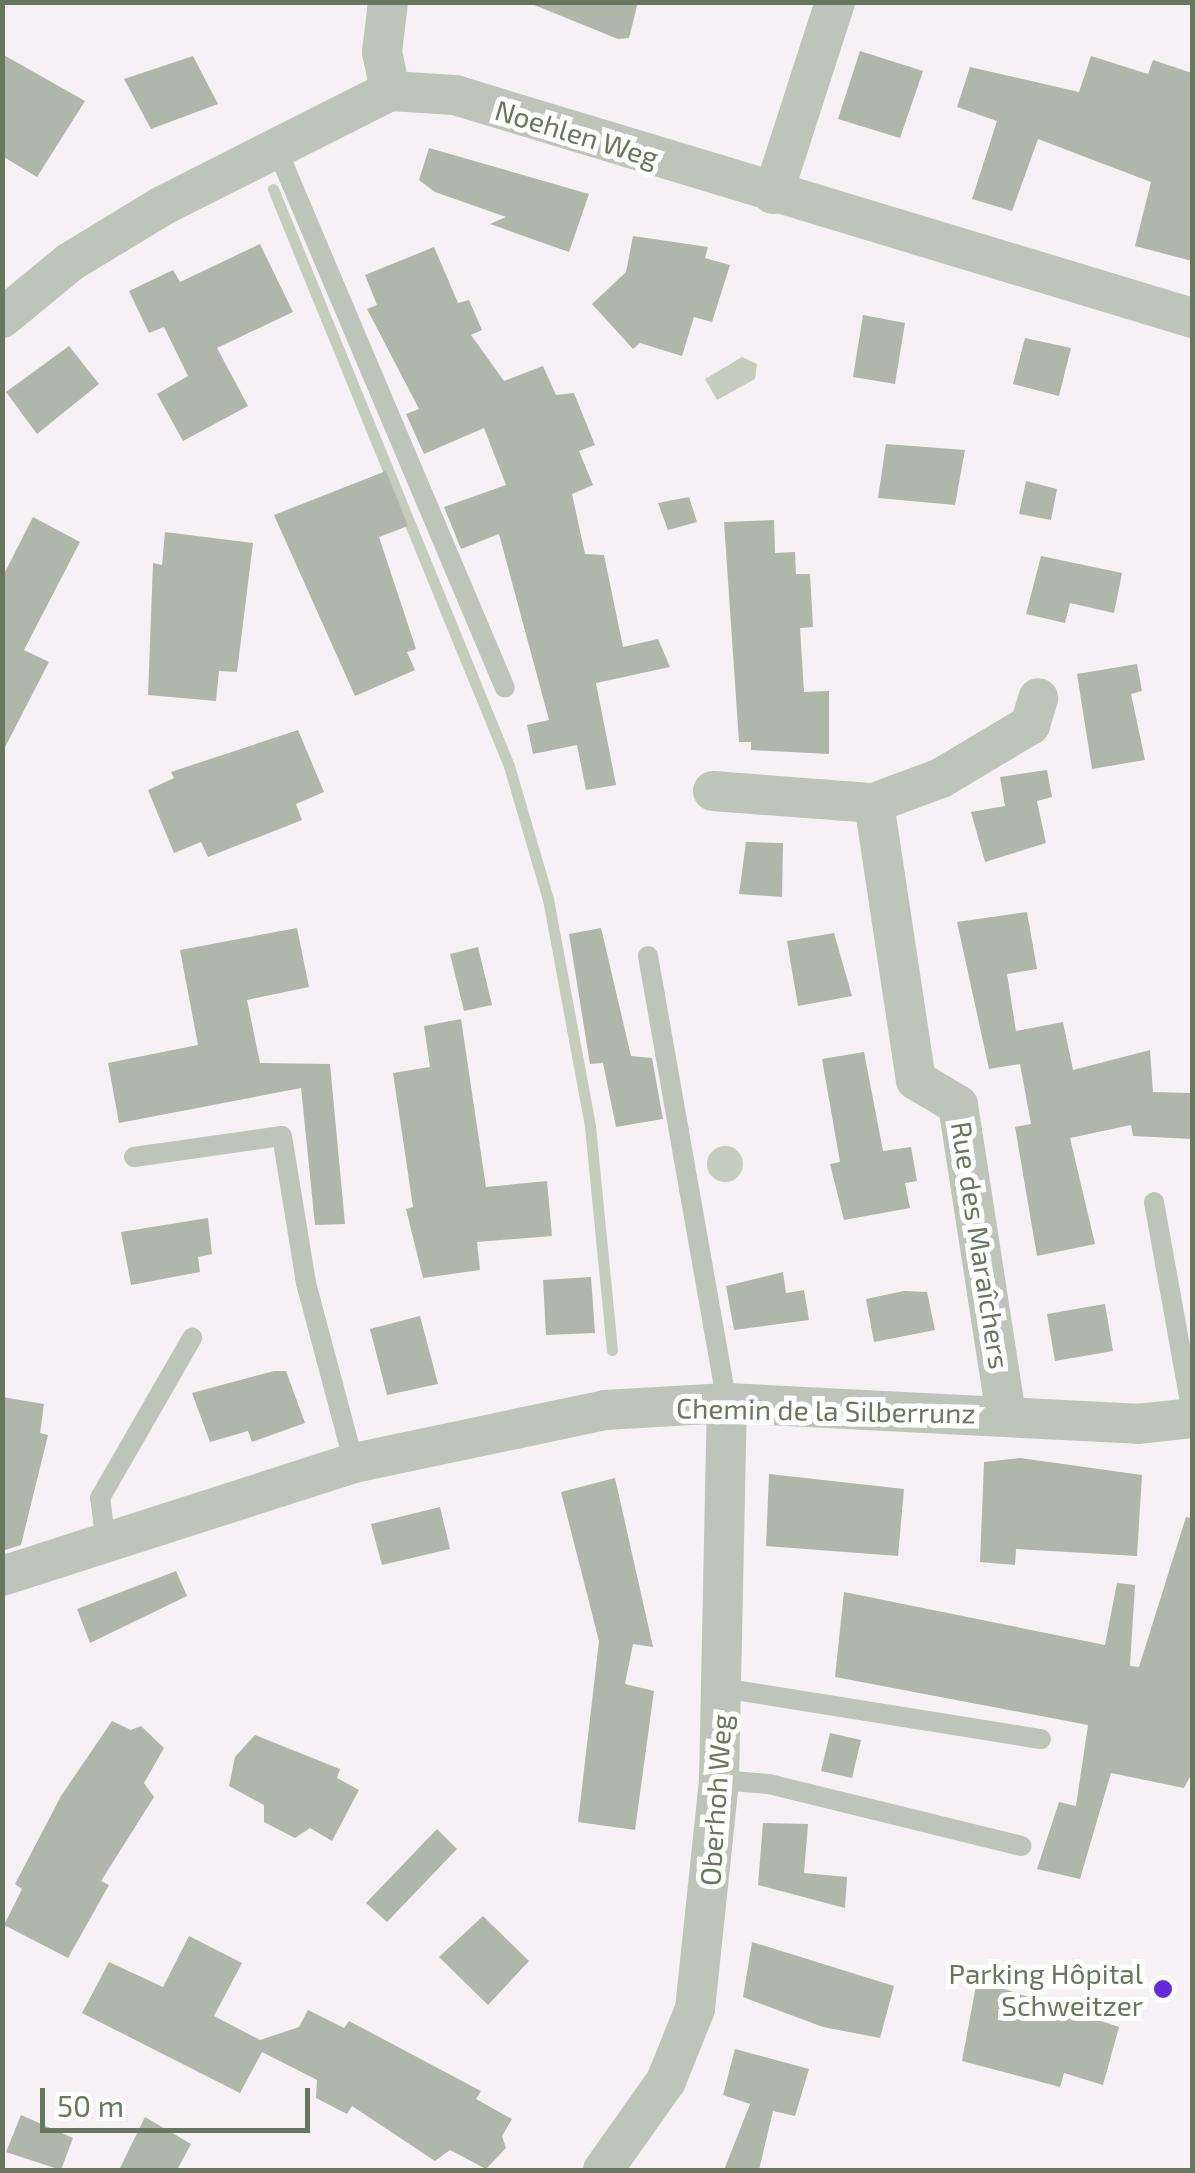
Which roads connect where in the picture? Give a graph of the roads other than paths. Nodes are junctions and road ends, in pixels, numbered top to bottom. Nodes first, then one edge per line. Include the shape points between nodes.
1 (388, 2) edge
2 (835, 2) edge
3 (390, 92) junction
4 (276, 147) junction
5 (773, 194) junction
6 (2, 318) edge
7 (1192, 318) edge
8 (505, 688) dead end
9 (1038, 698) dead end
10 (713, 791) dead end
11 (874, 803) junction
12 (648, 956) dead end
13 (134, 1157) dead end
14 (1154, 1202) dead end
15 (192, 1338) dead end
16 (727, 1403) junction
17 (1006, 1414) junction
18 (1192, 1416) edge
19 (354, 1463) junction
20 (105, 1537) junction
21 (2, 1576) edge
22 (722, 1688) junction
23 (1041, 1739) dead end
24 (719, 1780) junction
25 (1020, 1846) dead end
26 (603, 2170) edge

1 - 3 street via 382,52
2 - 5 street
3 - 4 street, Noehlen Weg
3 - 5 street, Noehlen Weg via 455,95
4 - 6 street, Noehlen Weg via 70,262
4 - 8 lane
5 - 7 street, Noehlen Weg
9 - 11 street via 1030,725 941,778
10 - 11 street
11 - 17 street, Rue des Maraîchers via 916,1080 958,1105
12 - 16 lane
13 - 19 lane via 282,1136 306,1283
14 - 18 lane, Chemin de la Silberrunz
15 - 20 lane via 100,1498
16 - 17 street, Chemin de la Silberrunz
16 - 19 street, Chemin de la Silberrunz via 606,1410
16 - 22 street, Oberhoh Weg
17 - 18 street, Chemin de la Silberrunz via 1137,1424
19 - 20 street, Chemin de la Silberrunz via 202,1515
20 - 21 street, Chemin de la Silberrunz
22 - 23 lane
22 - 24 street, Oberhoh Weg
24 - 25 lane via 770,1784
24 - 26 street, Oberhoh Weg via 695,2009 666,2081

